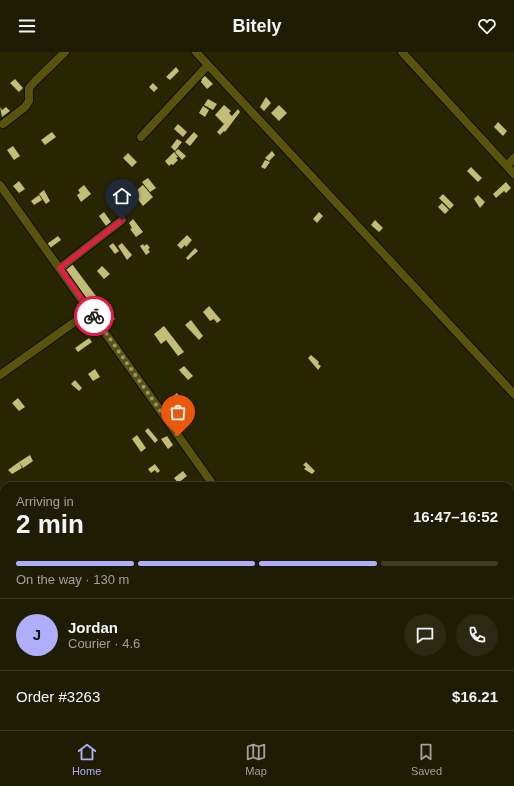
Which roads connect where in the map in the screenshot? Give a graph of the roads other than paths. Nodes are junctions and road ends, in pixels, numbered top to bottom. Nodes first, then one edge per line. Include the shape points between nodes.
1 (65, 52) edge
2 (196, 52) edge
3 (402, 52) edge
4 (208, 65) junction
5 (1, 124) edge
6 (141, 137) dead end
7 (514, 158) edge
8 (507, 166) junction
9 (514, 174) edge
10 (0, 185) edge
11 (122, 220) dead end
12 (60, 268) junction
13 (90, 311) junction
14 (0, 375) edge
15 (514, 394) edge
16 (211, 482) edge

1 - 5 street via 34,81 29,88 29,101 25,107
2 - 4 street
3 - 8 street
4 - 6 street
4 - 15 street
7 - 8 street
8 - 9 street
10 - 12 street
11 - 12 street
12 - 13 street
13 - 14 street
13 - 16 street

